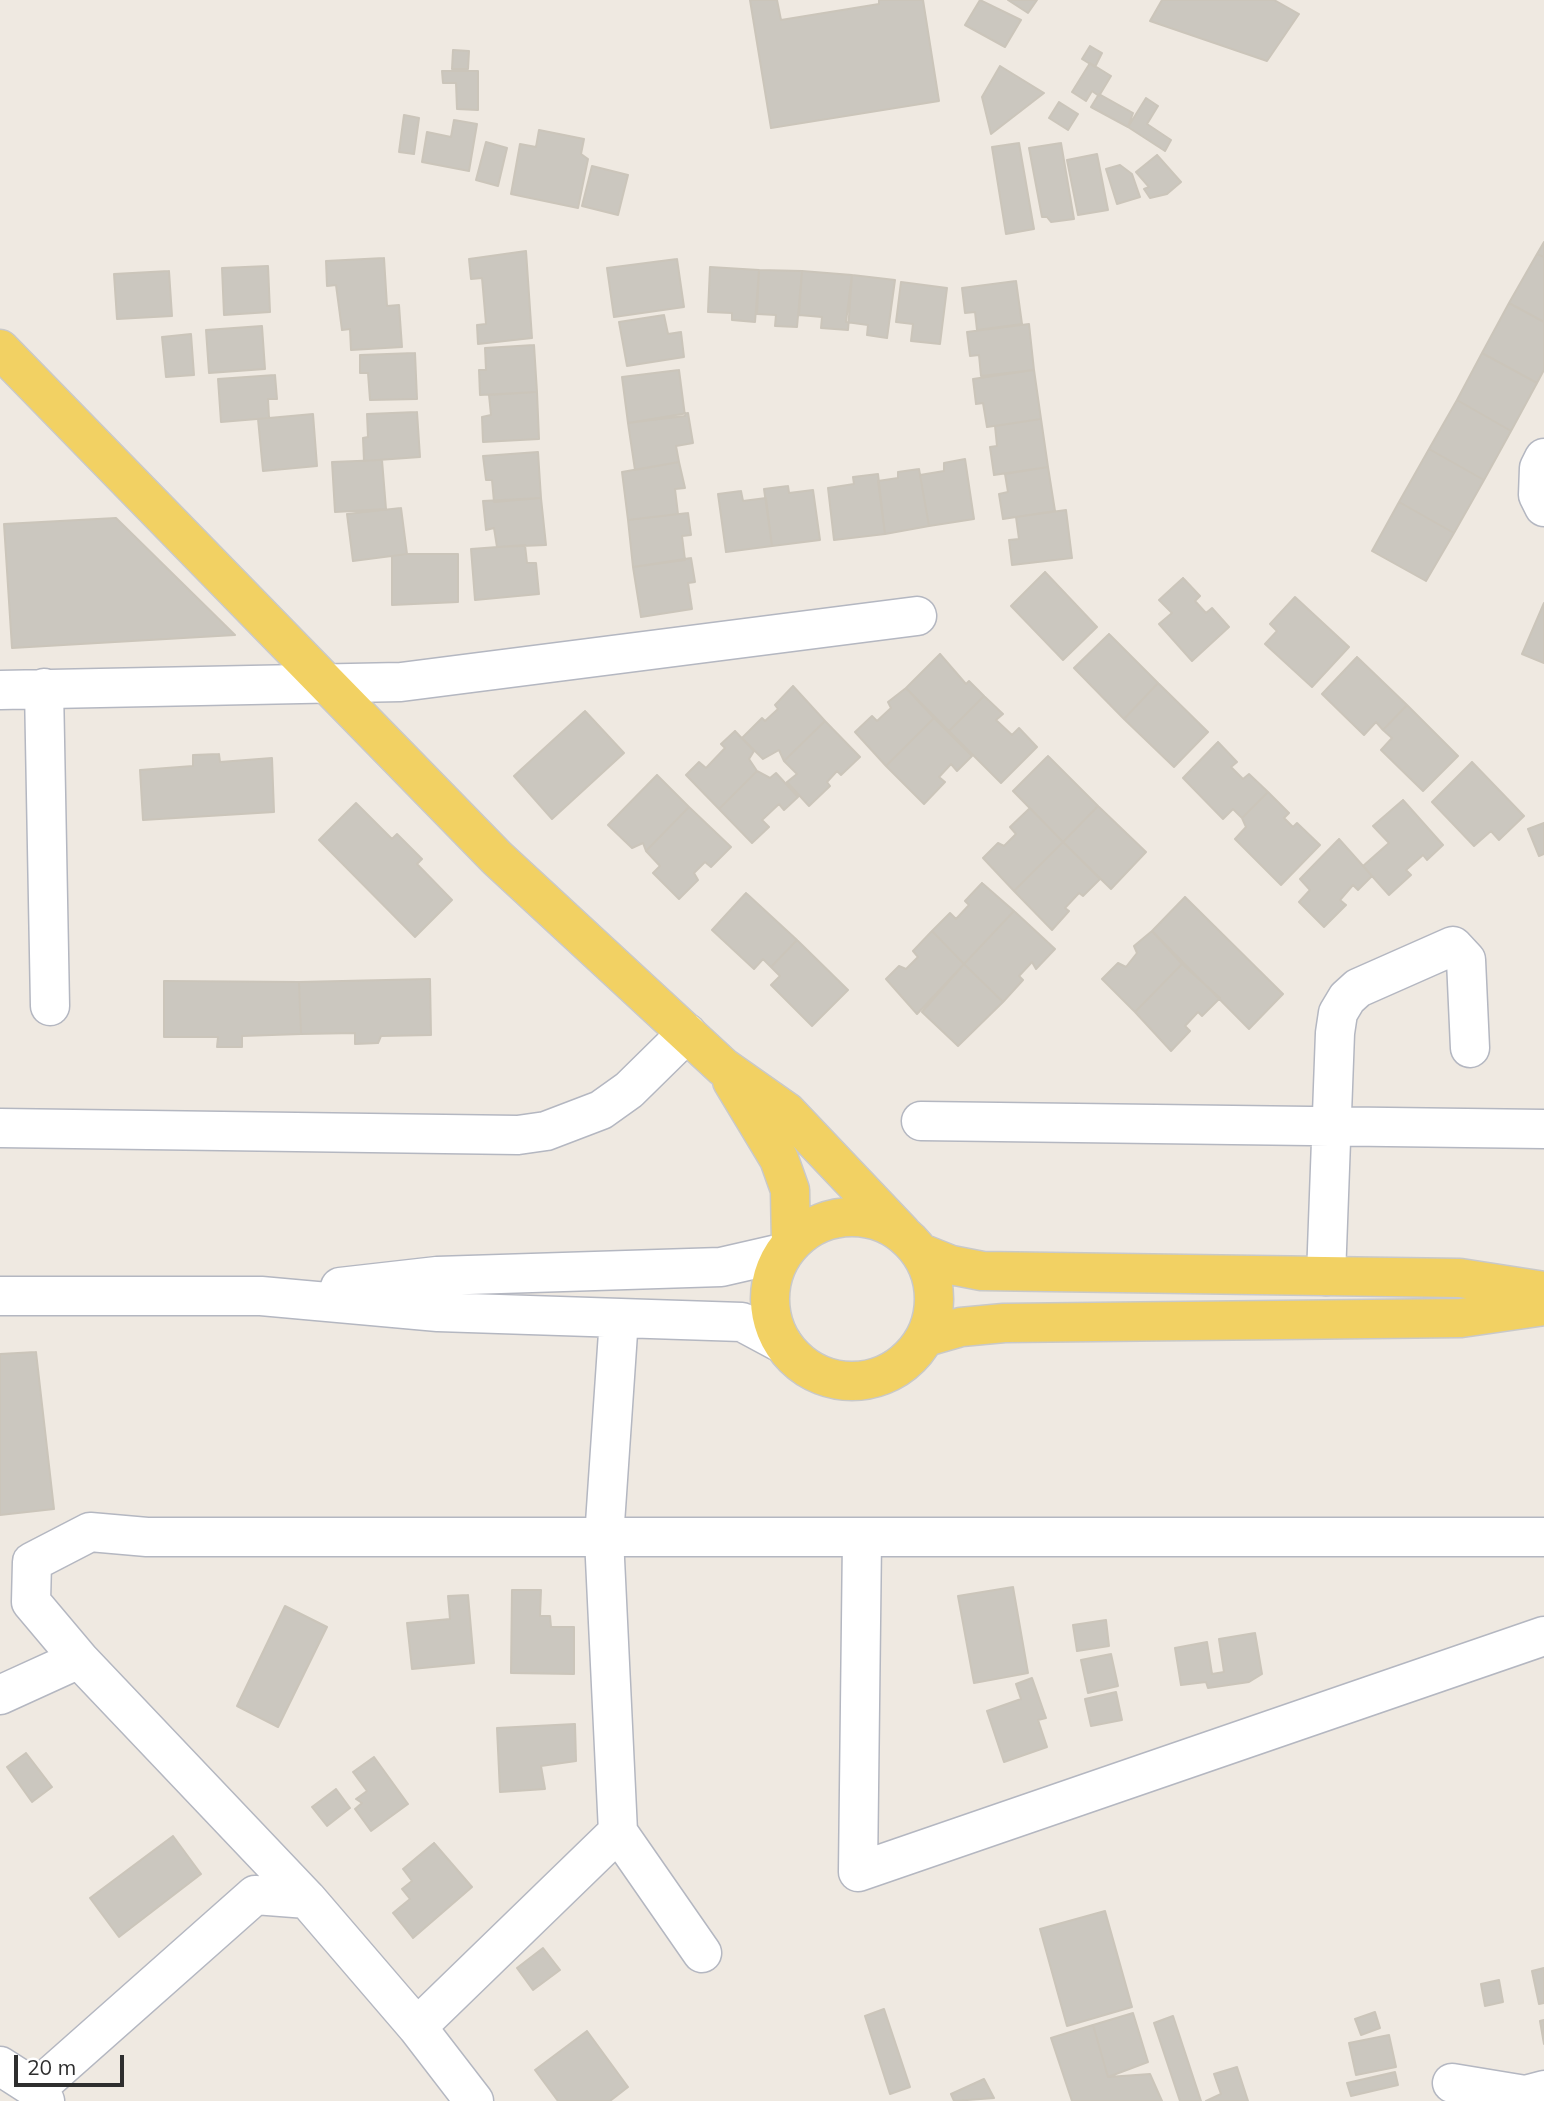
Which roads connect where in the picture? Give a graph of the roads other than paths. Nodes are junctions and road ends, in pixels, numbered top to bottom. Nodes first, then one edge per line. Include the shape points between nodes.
1 (0, 349) edge
2 (1544, 458) edge
3 (1544, 506) edge
4 (917, 616) dead end
5 (328, 686) junction
6 (44, 688) junction
7 (0, 690) edge
8 (50, 1006) dead end
9 (687, 1034) junction
10 (1470, 1048) dead end
11 (723, 1067) junction
12 (921, 1121) dead end
13 (1332, 1125) junction
14 (0, 1128) edge
15 (1544, 1129) edge
16 (911, 1243) junction
17 (786, 1249) junction
18 (1326, 1276) junction
19 (1544, 1291) edge
20 (0, 1296) edge
21 (261, 1296) junction
22 (1544, 1306) edge
23 (619, 1318) junction
24 (926, 1337) junction
25 (783, 1344) junction
26 (1544, 1537) edge
27 (604, 1538) junction
28 (862, 1539) junction
29 (1544, 1636) edge
30 (79, 1659) junction
31 (0, 1695) edge
32 (618, 1832) junction
33 (307, 1899) junction
34 (702, 1953) dead end
35 (417, 2027) junction
36 (0, 2066) edge
37 (1452, 2083) dead end
38 (1544, 2090) edge
39 (40, 2095) edge
40 (474, 2101) edge

1 - 5 main road
2 - 3 street via 1538,495
4 - 5 street via 401,682
5 - 6 street
5 - 9 main road via 497,858
6 - 7 street
6 - 8 street
9 - 11 main road
9 - 14 street via 629,1090 601,1110 546,1131 519,1135
10 - 13 street via 1466,960 1452,946 1358,988 1338,1013
11 - 16 main road via 787,1112
11 - 17 main road via 779,1159 790,1190
12 - 13 street
13 - 15 street
13 - 18 street
16 - 17 main road via 876,1220 848,1216 822,1221
16 - 18 main road via 951,1265 982,1271
16 - 24 main road via 932,1281 934,1310
17 - 21 street via 720,1267 437,1276
17 - 25 main road via 772,1277 769,1303 774,1329
18 - 19 main road via 1460,1278
20 - 21 street
21 - 23 street via 438,1312
22 - 24 main road via 1461,1318 1004,1323 961,1327
23 - 25 street via 743,1322
23 - 27 street
24 - 25 main road via 908,1360 884,1376 856,1382 806,1369
26 - 28 street
27 - 28 street
27 - 30 street via 147,1537 90,1532 32,1562 31,1602
27 - 32 street
28 - 29 street via 858,1872
30 - 31 street
30 - 33 street
32 - 34 street
32 - 35 street
33 - 35 street
33 - 39 street via 255,1895
35 - 40 street
36 - 39 street
37 - 38 street via 1525,2095

